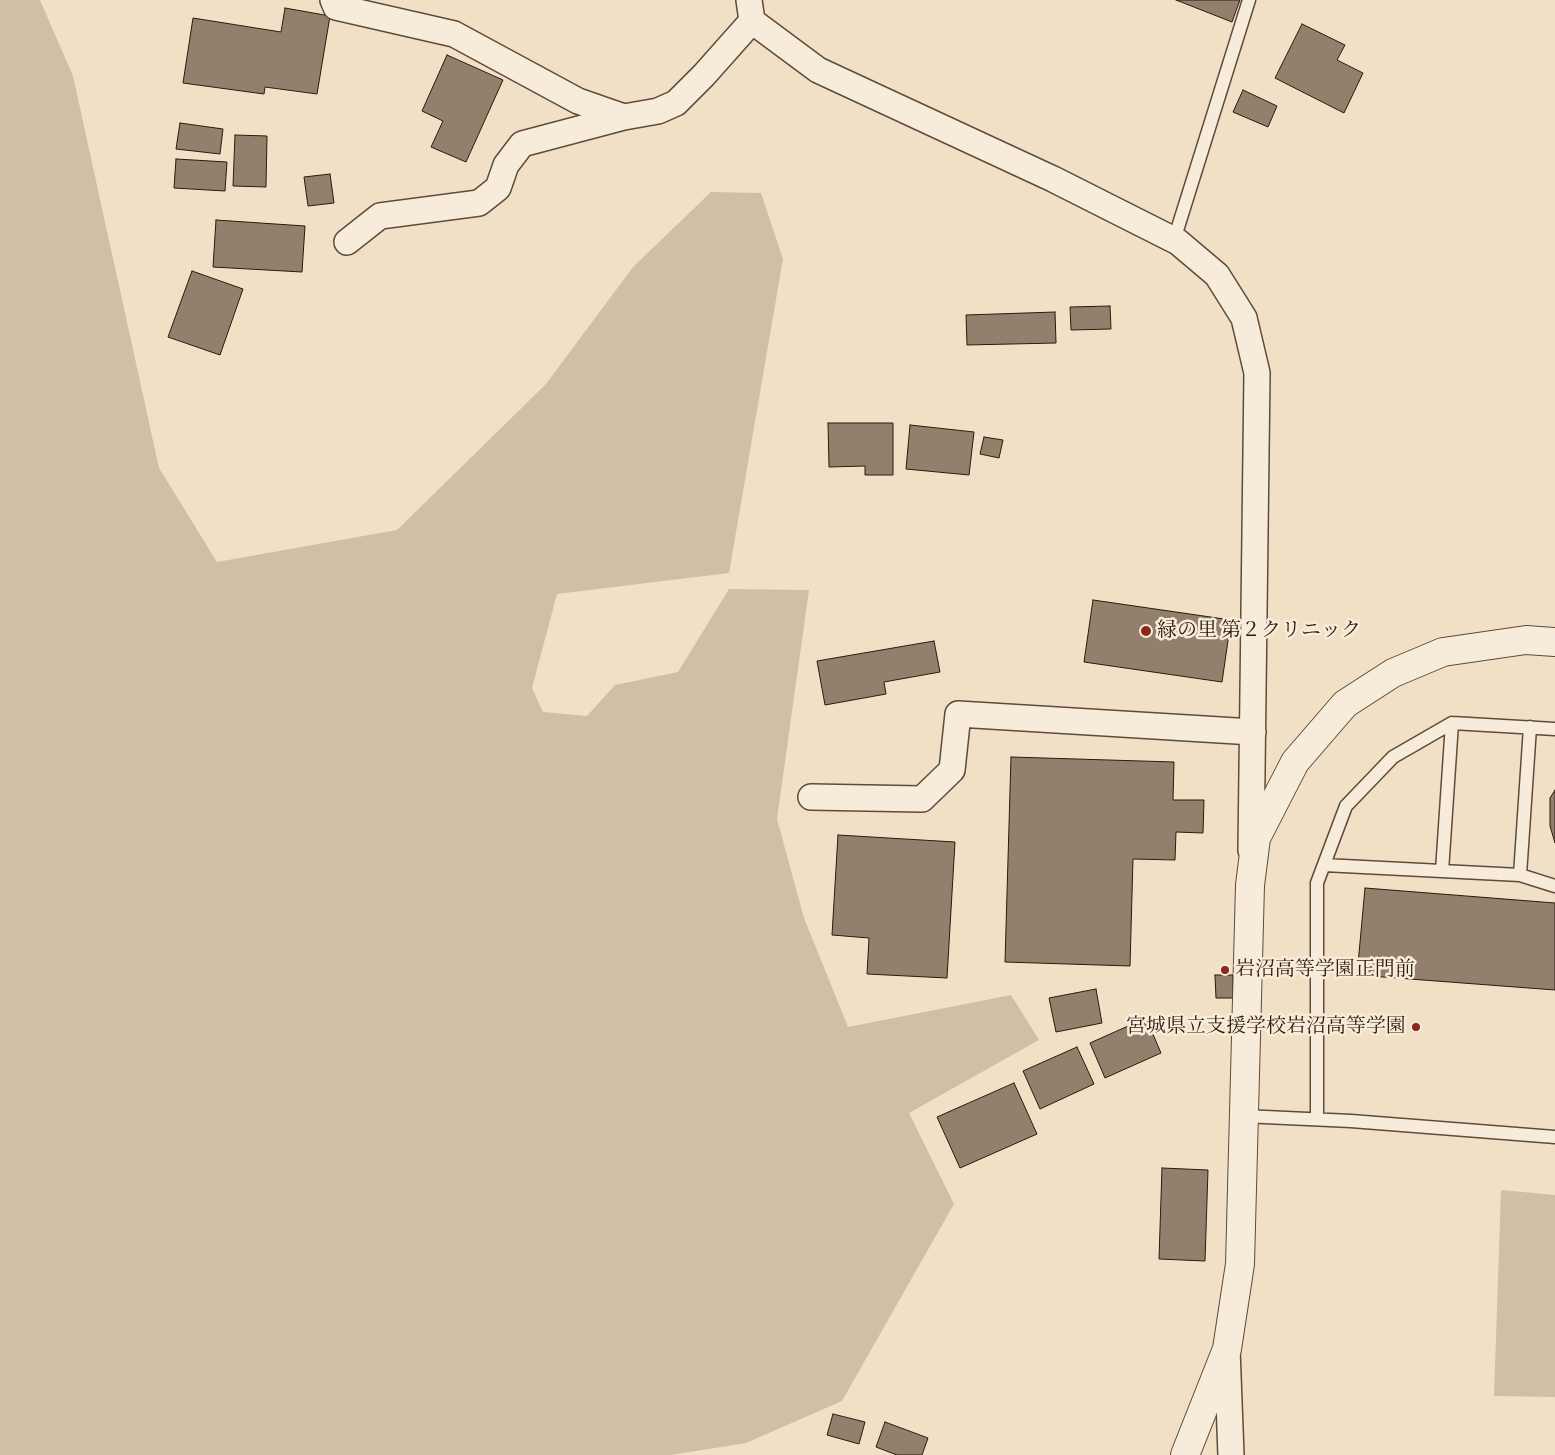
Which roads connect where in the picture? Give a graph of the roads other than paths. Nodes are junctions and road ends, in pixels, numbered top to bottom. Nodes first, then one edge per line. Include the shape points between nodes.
1 (333, 0) edge
2 (1249, 0) edge
3 (750, 10) edge
4 (624, 117) junction
5 (1174, 240) junction
6 (347, 242) dead end
7 (1555, 642) edge
8 (1452, 723) junction
9 (1530, 727) junction
10 (1555, 729) edge
11 (1253, 732) junction
12 (811, 797) dead end
13 (1324, 865) junction
14 (1442, 871) junction
15 (1520, 875) junction
16 (1250, 886) junction
17 (1555, 886) edge
18 (1243, 1116) junction
19 (1317, 1119) junction
20 (1555, 1137) edge
21 (1226, 1349) junction
22 (1185, 1455) edge
23 (1231, 1455) edge

1 - 4 street via 336,7 454,34 578,101
2 - 5 lane
3 - 4 street via 704,75 676,103 658,111
3 - 5 street via 818,70 1053,179
4 - 6 street via 522,144 506,164 498,188 479,203 380,216
5 - 11 street via 1217,275 1240,311 1257,373
7 - 16 street via 1526,640 1443,652 1393,673 1345,704 1295,762 1256,838
8 - 9 lane
8 - 13 lane via 1393,757 1346,806
8 - 14 lane
9 - 10 lane
9 - 15 lane
11 - 12 street via 958,714 952,770 922,799
11 - 16 street
13 - 14 lane
13 - 19 lane via 1317,883
14 - 15 lane
15 - 17 lane
16 - 18 street
18 - 19 lane
18 - 21 street via 1240,1264
19 - 20 lane
21 - 22 street
21 - 23 street

